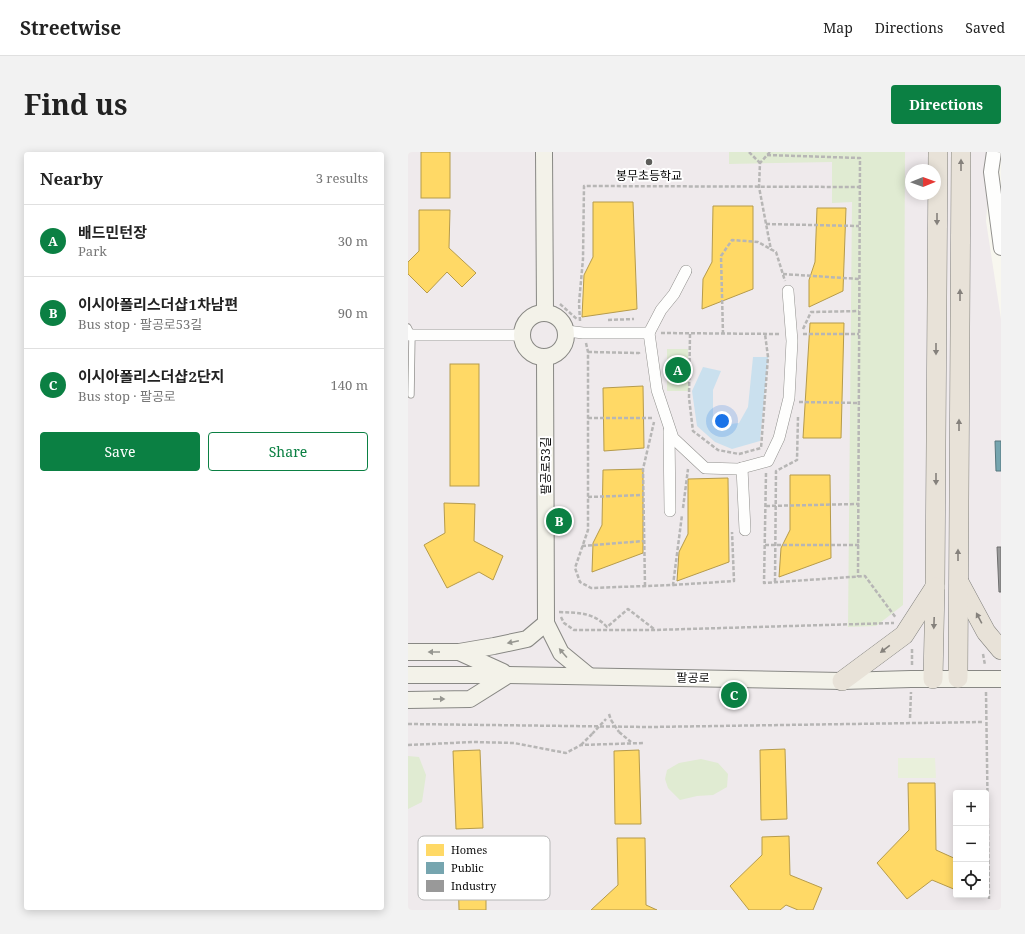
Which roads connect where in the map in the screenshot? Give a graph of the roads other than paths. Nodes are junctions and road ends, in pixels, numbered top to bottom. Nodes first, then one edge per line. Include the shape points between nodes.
1 (544, 152) edge
2 (938, 152) edge
3 (961, 152) edge
4 (994, 152) edge
5 (1001, 248) edge
6 (686, 271) dead end
7 (788, 291) road end
8 (545, 312) junction
9 (566, 331) junction
10 (409, 332) edge
11 (649, 333) junction
12 (522, 335) junction
13 (545, 357) junction
14 (410, 369) edge
15 (411, 395) dead end
16 (669, 426) junction
17 (742, 468) junction
18 (670, 511) dead end
19 (745, 530) dead end
20 (958, 580) junction
21 (935, 587) junction
22 (546, 623) junction
23 (1001, 650) edge
24 (408, 652) edge
25 (459, 652) junction
26 (408, 675) edge
27 (508, 675) junction
28 (589, 676) junction
29 (958, 678) junction
30 (994, 679) edge
31 (932, 680) junction
32 (842, 681) junction
33 (408, 700) edge

1 - 8 main road
2 -> 21 highway
20 -> 3 highway
4 - 5 street via 992,172
6 - 11 street
7 - 17 street via 792,334 789,398 779,438 768,461
8 - 9 main road via 557,316
8 - 12 main road via 531,317 526,322
9 - 11 street via 582,327
9 - 13 main road via 562,348 557,353
10 - 12 street
10 - 14 lane
11 - 16 street via 657,390
12 - 13 main road via 523,342 532,353
13 - 22 main road, 팔공로53길
14 - 15 lane
16 - 17 street via 673,438 705,468
16 - 18 street
17 - 19 street
23 -> 20 highway via 986,632
20 - 29 highway
21 -> 31 highway
21 -> 32 highway via 904,635
22 -> 25 main road via 527,639
28 -> 22 main road via 561,653
25 -> 24 main road
25 - 27 main road
26 - 27 main road, 팔공로
27 - 28 main road, 팔공로
33 -> 27 main road via 470,698
28 - 32 main road, 팔공로
29 - 30 main road, 팔공로
29 - 31 main road, 팔공로
31 - 32 main road, 팔공로

